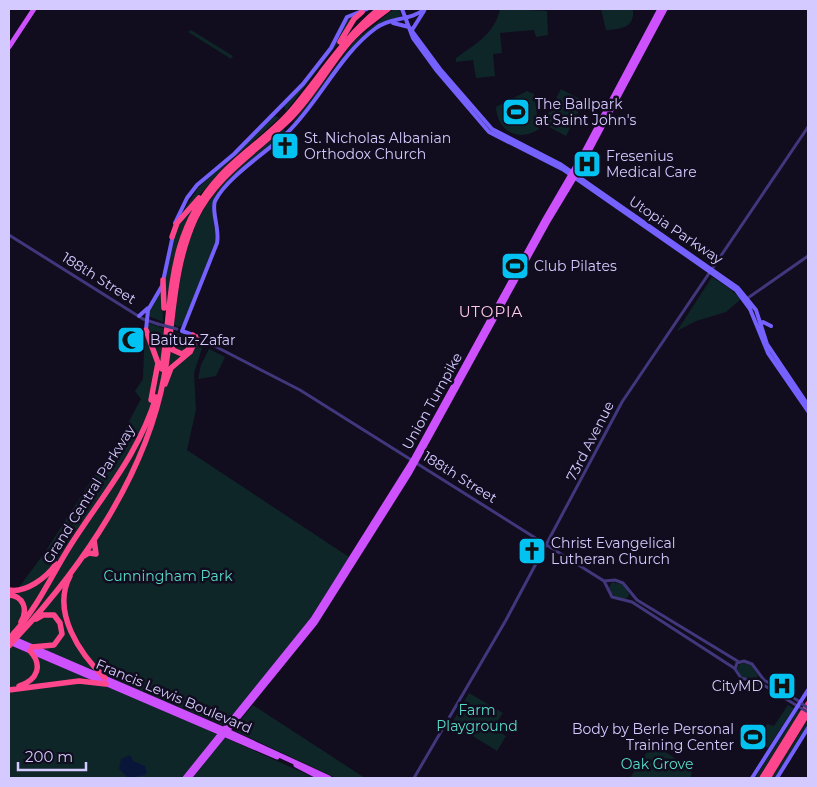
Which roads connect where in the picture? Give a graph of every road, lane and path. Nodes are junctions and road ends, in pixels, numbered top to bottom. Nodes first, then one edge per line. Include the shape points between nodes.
1 (34, 9) edge
2 (379, 9) edge
3 (388, 9) edge
4 (402, 9) edge
5 (425, 9) edge
6 (660, 9) edge
7 (665, 9) edge
8 (364, 10) edge
9 (406, 18) junction
10 (384, 24) junction
11 (411, 29) junction
12 (9, 47) edge
13 (314, 81) junction
14 (290, 115) junction
15 (281, 124) junction
16 (808, 127) edge
17 (573, 175) junction
18 (210, 188) junction
19 (9, 235) edge
20 (172, 237) junction
21 (808, 256) edge
22 (712, 270) junction
23 (163, 280) junction
24 (746, 300) junction
25 (150, 306) junction
26 (139, 316) junction
27 (147, 321) junction
28 (170, 323) junction
29 (761, 324) junction
30 (771, 326) dead end
31 (146, 330) joint
32 (179, 330) junction
33 (195, 336) junction
34 (157, 374) junction
35 (161, 392) junction
36 (808, 405) edge
37 (808, 411) edge
38 (145, 428) junction
39 (414, 462) junction
40 (133, 468) junction
41 (121, 471) junction
42 (110, 491) dead end
43 (116, 495) dead end
44 (96, 512) dead end
45 (103, 516) dead end
46 (79, 532) junction
47 (95, 538) junction
48 (547, 545) junction
49 (64, 555) junction
50 (75, 566) junction
51 (612, 580) junction
52 (604, 581) junction
53 (59, 586) junction
54 (606, 589) junction
55 (9, 590) edge
56 (630, 594) junction
57 (9, 595) edge
58 (626, 600) junction
59 (12, 636) edge
60 (9, 646) edge
61 (31, 649) junction
62 (739, 662) junction
63 (736, 669) junction
64 (760, 675) junction
65 (106, 681) junction
66 (755, 682) junction
67 (9, 688) edge
68 (808, 690) edge
69 (803, 705) edge
70 (808, 713) edge
71 (808, 728) edge
72 (225, 732) junction
73 (184, 778) edge
74 (190, 778) edge
75 (321, 778) edge
76 (329, 778) edge
77 (414, 778) edge
78 (752, 778) edge
79 (762, 778) edge
80 (768, 778) edge
81 (776, 778) edge

1 - 12 main road
2 - 13 highway, Grand Central Parkway via 350,34
3 - 14 highway, Grand Central Parkway via 354,36
4 - 9 main road
5 - 9 main road
5 - 11 main road
6 - 17 main road, Union Turnpike
7 - 17 main road, Union Turnpike
8 - 13 highway via 350,25
8 - 20 main road via 347,17 316,69 265,124 197,185 178,216
9 - 10 main road
9 - 11 main road
10 - 11 main road via 395,22
10 - 32 main road via 360,42 293,127 240,172 217,198 214,206 217,242
11 - 17 main road, Utopia Parkway via 442,72 492,129 548,157
11 - 17 main road, Utopia Parkway via 412,38 484,128
13 - 14 highway, Grand Central Parkway
14 - 15 highway, Grand Central Parkway
15 - 18 highway, Grand Central Parkway via 231,165
15 - 28 highway, Grand Central Parkway via 223,179 196,216 179,266
16 - 22 street, 73rd Avenue
17 - 22 main road, Utopia Parkway
17 - 39 main road, Union Turnpike
18 - 20 highway via 183,215
18 - 38 highway, Grand Central Parkway via 192,214 174,265 161,373
19 - 26 street, 188th Street
20 - 23 main road
21 - 24 street
22 - 24 main road, Utopia Parkway via 738,288
22 - 48 street, 73rd Avenue via 622,402
23 - 25 main road
23 - 34 highway via 164,320
24 - 29 main road, Utopia Parkway via 756,310
24 - 37 main road, Utopia Parkway via 763,346
25 - 26 main road
25 - 27 main road
26 - 27 street, 188th Street
27 - 31 main road
27 - 32 street, 188th Street, bridge
28 - 33 highway via 171,345 177,353 187,352
28 - 35 highway, Grand Central Parkway
29 - 30 main road
29 - 36 main road, Utopia Parkway via 766,344
31 - 34 highway via 157,359
32 - 33 main road
33 - 35 highway via 187,355 172,368
33 - 39 street, 188th Street via 300,390
34 - 38 highway
35 - 40 highway, Grand Central Parkway
38 - 41 highway, Grand Central Parkway
39 - 48 street, 188th Street
39 - 72 main road, Union Turnpike via 313,619
40 - 43 highway
40 - 47 highway, Grand Central Parkway
41 - 42 highway
41 - 46 highway, Grand Central Parkway
44 - 49 highway
45 - 53 highway
46 - 49 highway, Grand Central Parkway
46 - 55 highway via 48,574 28,587
47 - 50 highway, Grand Central Parkway
47 - 50 highway via 96,554 88,554
48 - 52 street, 188th Street
48 - 77 street, 73rd Avenue
49 - 59 highway, Grand Central Parkway via 38,603
50 - 53 highway, Grand Central Parkway
50 - 65 highway via 65,591 66,616 80,650
51 - 52 street
51 - 54 street
51 - 56 street via 624,584
52 - 54 street
53 - 59 highway, Grand Central Parkway
54 - 58 street via 612,597
56 - 58 street
56 - 62 street
57 - 59 highway via 20,599 25,610
58 - 63 street
59 - 60 highway, Grand Central Parkway, bridge
59 - 61 main road, Francis Lewis Boulevard
59 - 61 highway via 41,616 49,614 58,619 62,628 58,642
61 - 65 main road, Francis Lewis Boulevard
61 - 67 highway via 38,662 37,673 25,684
62 - 63 street
62 - 64 street via 752,664
63 - 66 street via 742,679
64 - 66 street
64 - 69 street
65 - 67 highway
65 - 72 main road, Francis Lewis Boulevard
66 - 69 street
68 - 69 main road
69 - 70 street, bridge
69 - 78 main road
69 - 79 highway
70 - 80 highway
71 - 81 main road
72 - 73 main road, Union Turnpike
72 - 74 main road, Union Turnpike
72 - 75 main road, Francis Lewis Boulevard
72 - 76 main road, Francis Lewis Boulevard

